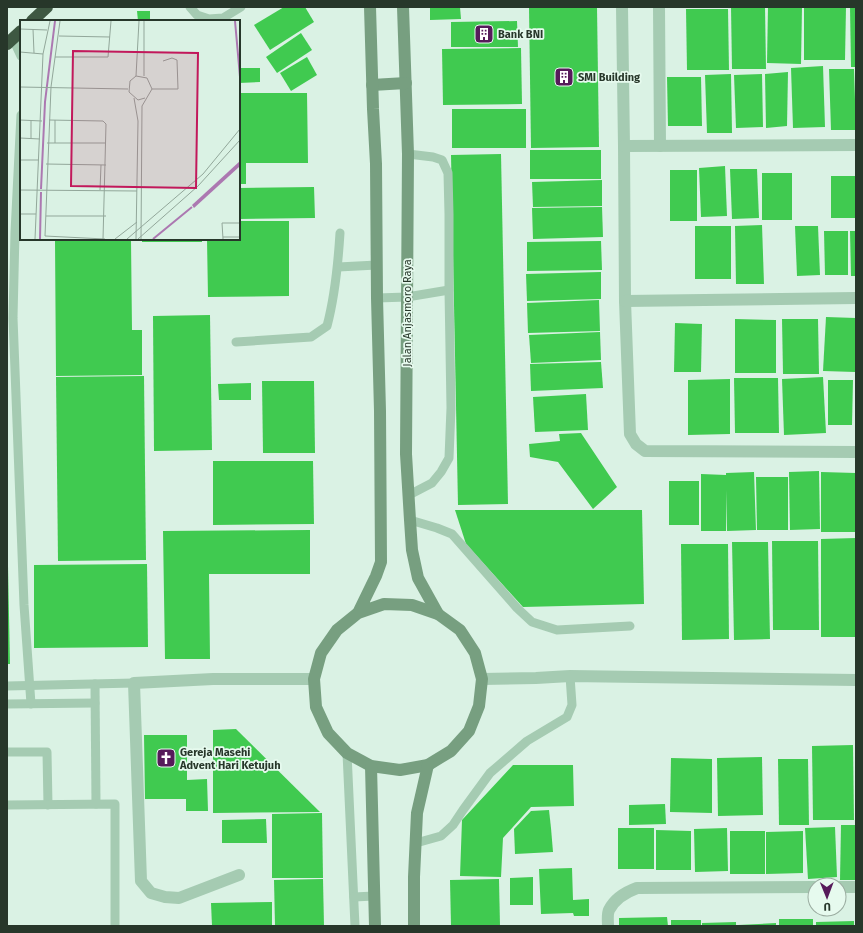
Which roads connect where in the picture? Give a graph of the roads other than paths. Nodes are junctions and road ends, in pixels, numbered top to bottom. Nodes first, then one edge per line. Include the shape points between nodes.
1 (47, 7) edge
2 (190, 7) edge
3 (241, 7) edge
4 (370, 7) edge
5 (403, 7) edge
6 (622, 7) edge
7 (659, 7) edge
8 (33, 20) edge
9 (14, 38) edge
10 (20, 53) edge
11 (406, 82) junction
12 (372, 85) junction
13 (20, 135) edge
14 (856, 145) edge
15 (624, 146) junction
16 (660, 146) junction
17 (408, 154) junction
18 (340, 233) dead end
19 (377, 265) junction
20 (338, 267) junction
21 (449, 290) junction
22 (378, 298) junction
23 (407, 298) junction
24 (856, 298) edge
25 (625, 301) junction
26 (236, 342) dead end
27 (856, 452) edge
28 (408, 495) junction
29 (410, 520) junction
30 (358, 613) junction
31 (438, 614) junction
32 (630, 626) dead end
33 (570, 676) junction
34 (314, 679) junction
35 (482, 679) junction
36 (856, 680) edge
37 (134, 683) junction
38 (95, 684) junction
39 (7, 686) edge
40 (29, 686) junction
41 (95, 703) junction
42 (7, 704) edge
43 (31, 704) junction
44 (7, 752) edge
45 (347, 753) junction
46 (428, 765) junction
47 (371, 766) junction
48 (96, 804) junction
49 (7, 805) edge
50 (48, 805) junction
51 (416, 843) junction
52 (239, 875) dead end
53 (807, 887) edge
54 (374, 896) junction
55 (354, 897) junction
56 (116, 926) edge
57 (355, 926) edge
58 (375, 926) edge
59 (414, 926) edge
60 (608, 926) edge

1 - 8 highway
2 - 3 lane via 197,15 209,19 223,18
4 - 12 street
5 - 11 street, Jalan Anjasmoro Raya
6 - 15 street
7 - 16 street
9 - 10 lane
11 - 12 street
11 - 17 street, Jalan Anjasmoro Raya
12 - 19 street
13 - 40 lane via 13,318
14 - 16 street
15 - 16 street
15 - 25 street
17 - 21 lane via 442,160 448,173
17 - 23 street, Jalan Anjasmoro Raya
18 - 20 lane
19 - 20 lane
19 - 22 street
20 - 26 lane via 327,326 311,337
21 - 23 lane
21 - 28 lane via 449,458 432,483
22 - 23 lane
22 - 30 street via 381,562
23 - 28 street, Jalan Anjasmoro Raya
24 - 25 street
25 - 27 street via 630,434 636,444 645,451
28 - 29 street, Jalan Anjasmoro Raya
29 - 31 street, Jalan Anjasmoro Raya via 412,550 418,578
29 - 32 lane via 452,534 532,622 557,630
30 - 31 street via 384,604 412,605
30 - 34 street via 337,630 321,653
31 - 35 street via 460,630 475,653
33 - 35 street
33 - 36 street
33 - 51 lane via 572,705 567,717 527,740 490,774 453,825 441,836
34 - 37 street via 213,679
34 - 45 street via 316,707 328,733
35 - 46 street via 479,706 469,731 451,751
37 - 38 lane
37 - 52 street via 141,881 151,894 179,898
38 - 40 lane
38 - 41 lane
39 - 40 lane
40 - 43 lane
41 - 43 lane
41 - 48 lane
42 - 43 lane
44 - 50 lane via 47,752
45 - 47 street
45 - 55 lane
46 - 47 street via 400,770
46 - 51 street via 417,813
47 - 54 street
48 - 50 lane
48 - 56 lane via 115,804
49 - 50 lane
51 - 59 street
53 - 60 street via 637,888 624,894 614,903 609,911
54 - 55 lane
54 - 58 street
55 - 57 lane

